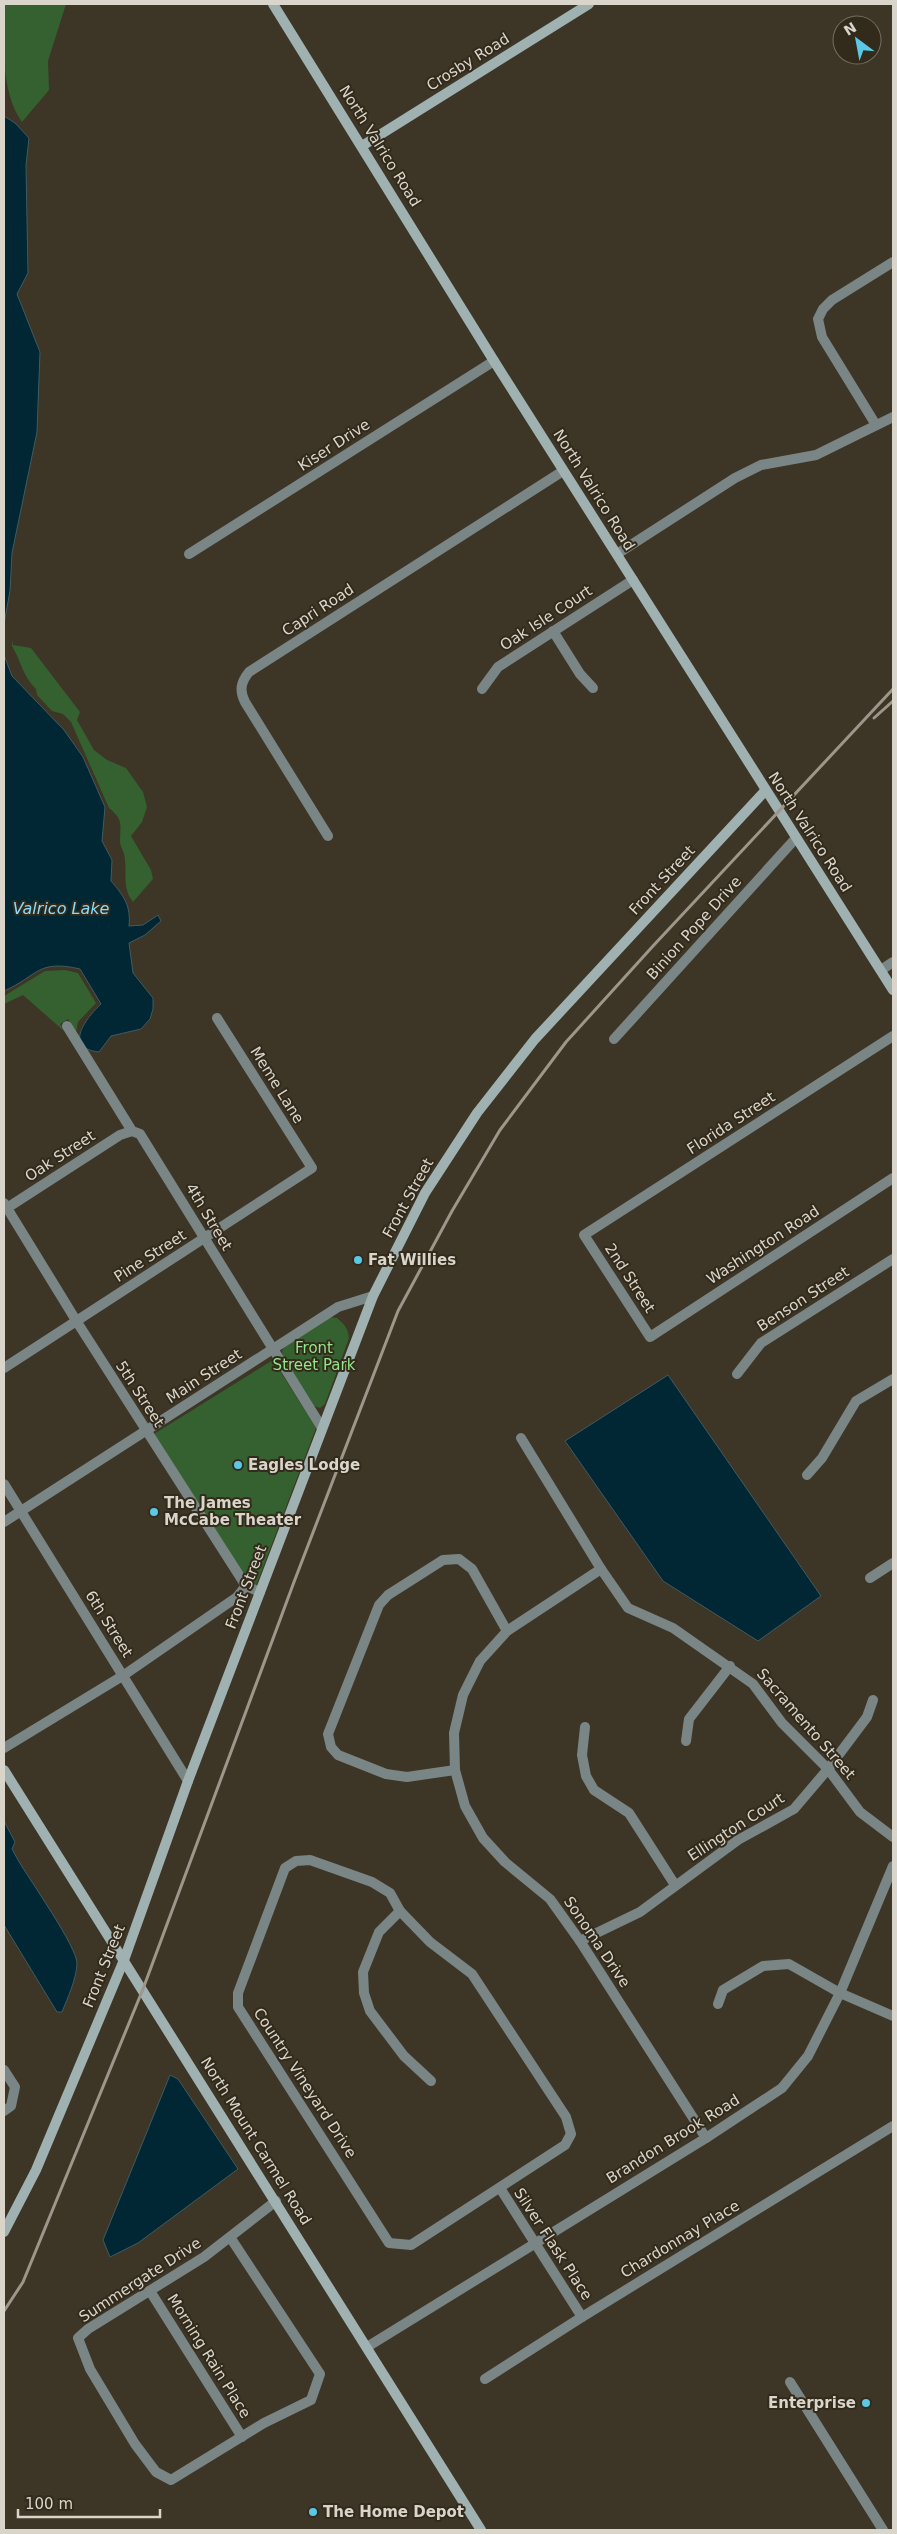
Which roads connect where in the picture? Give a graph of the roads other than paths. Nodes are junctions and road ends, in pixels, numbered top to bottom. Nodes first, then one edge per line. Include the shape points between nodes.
1 (274, 4) edge
2 (589, 4) edge
3 (362, 146) junction
4 (893, 262) edge
5 (494, 361) junction
6 (893, 417) edge
7 (876, 425) junction
8 (564, 470) junction
9 (189, 554) dead end
10 (617, 554) junction
11 (633, 580) junction
12 (553, 631) junction
13 (593, 688) dead end
14 (482, 689) dead end
15 (766, 791) junction
16 (328, 836) dead end
17 (796, 838) junction
18 (893, 962) edge
19 (881, 970) junction
20 (893, 990) edge
21 (217, 1018) dead end
22 (67, 1026) dead end
23 (893, 1036) edge
24 (614, 1039) dead end
25 (132, 1131) junction
26 (312, 1168) joint
27 (893, 1178) edge
28 (5, 1205) edge
29 (584, 1235) joint
30 (204, 1238) junction
31 (893, 1259) edge
32 (372, 1296) junction
33 (77, 1322) junction
34 (650, 1337) joint
35 (272, 1350) junction
36 (4, 1368) edge
37 (737, 1374) dead end
38 (893, 1379) edge
39 (322, 1428) junction
40 (146, 1431) junction
41 (520, 1438) dead end
42 (807, 1475) dead end
43 (4, 1484) edge
44 (20, 1511) junction
45 (4, 1522) edge
46 (893, 1563) edge
47 (601, 1569) junction
48 (870, 1578) dead end
49 (246, 1586) junction
50 (260, 1592) junction
51 (507, 1631) junction
52 (730, 1666) junction
53 (124, 1674) junction
54 (873, 1700) dead end
55 (585, 1727) dead end
56 (686, 1741) dead end
57 (4, 1748) edge
58 (828, 1769) junction
59 (4, 1770) edge
60 (455, 1770) junction
61 (188, 1781) junction
62 (893, 1837) edge
63 (893, 1866) edge
64 (675, 1885) junction
65 (400, 1911) junction
66 (580, 1941) junction
67 (124, 1960) junction
68 (840, 1993) junction
69 (718, 2004) dead end
70 (893, 2016) edge
71 (4, 2070) edge
72 (431, 2081) dead end
73 (4, 2111) edge
74 (893, 2126) edge
75 (706, 2138) junction
76 (500, 2188) junction
77 (276, 2201) junction
78 (4, 2232) edge
79 (230, 2237) junction
80 (534, 2242) junction
81 (150, 2290) junction
82 (582, 2317) junction
83 (367, 2347) junction
84 (485, 2379) dead end
85 (790, 2382) dead end
86 (242, 2437) junction
87 (481, 2530) edge
88 (883, 2530) edge

1 - 3 street, North Valrico Road
2 - 3 street, Crosby Road
3 - 5 street, North Valrico Road
4 - 7 street via 832,300 822,309 818,320 822,337
5 - 8 street, North Valrico Road
5 - 9 street, Kiser Drive
6 - 7 street
7 - 10 street via 816,455 761,465 734,478
8 - 10 street, North Valrico Road
8 - 16 street, Capri Road via 249,672 243,679 244,702
10 - 11 street, North Valrico Road
11 - 12 street, Oak Isle Court
11 - 15 street, North Valrico Road
12 - 13 street via 580,674
12 - 14 street, Oak Isle Court via 498,667
15 - 17 street, North Valrico Road
15 - 32 street, Front Street via 560,1011 477,1113 425,1193
17 - 19 street, North Valrico Road
17 - 24 street, Binion Pope Drive
18 - 19 street
19 - 20 street, North Valrico Road
21 - 26 street, Meme Lane
22 - 25 street, 4th Street
23 - 29 street, Florida Street
25 - 28 street, Oak Street via 120,1135
25 - 30 street, 4th Street via 140,1134
26 - 30 street, Pine Street
27 - 34 street, Washington Road
28 - 33 street, 5th Street
29 - 34 street, 2nd Street
30 - 33 street, Pine Street
30 - 35 street, 4th Street
31 - 37 street, Benson Street via 761,1343
32 - 35 street, Main Street via 338,1307
32 - 39 street, Front Street
33 - 36 street, Pine Street
33 - 40 street, 5th Street
35 - 39 street, 4th Street
35 - 40 street, Main Street
38 - 42 street via 856,1401 822,1458
39 - 50 street, Front Street
40 - 44 street, Main Street
40 - 49 street, 5th Street
41 - 47 street, Sacramento Street
43 - 44 street, 6th Street
44 - 45 street, Main Street
44 - 53 street, 6th Street
46 - 48 street
47 - 51 street, Sonoma Drive
47 - 52 street, Sacramento Street via 628,1608 673,1628
49 - 50 street
49 - 53 street via 237,1596
50 - 61 street, Front Street
51 - 60 street, Sonoma Drive via 480,1660 463,1695 454,1733
51 - 60 street via 472,1569 460,1559 444,1560 388,1595 379,1605 328,1734 331,1747 338,1755 386,1774 407,1777
52 - 56 street via 689,1719
52 - 58 street, Sacramento Street via 753,1684 782,1723
53 - 57 street
53 - 61 street, 6th Street
54 - 58 street, Ellington Court via 867,1717
55 - 64 street via 582,1755 586,1776 594,1790 629,1813
58 - 62 street, Sacramento Street via 860,1812
58 - 64 street, Ellington Court via 794,1810 738,1840
59 - 67 street, North Mount Carmel Road
60 - 66 street, Sonoma Drive via 465,1806 483,1838 505,1862 550,1899
61 - 67 street, Front Street
63 - 68 street, Brandon Brook Road
64 - 66 street, Ellington Court via 640,1912
65 - 72 street via 379,1932 363,1972 364,1993 370,2011 404,2056
65 - 76 street, Country Vineyard Drive via 430,1942 472,1974 566,2117 570,2134 565,2145
65 - 76 street, Country Vineyard Drive via 390,1893 372,1882 310,1860 296,1861 284,1868 238,1993 238,2007 389,2243 411,2245
66 - 75 street, Sonoma Drive
67 - 77 street, North Mount Carmel Road
67 - 78 street, Front Street via 36,2170
68 - 69 street via 789,1964 763,1966 723,1990
68 - 70 street
68 - 75 street, Brandon Brook Road via 808,2056 782,2088
71 - 73 street via 15,2087 11,2106
74 - 82 street, Chardonnay Place
75 - 80 street, Brandon Brook Road
76 - 80 street, Silver Flask Place
77 - 79 street, Summergate Drive
77 - 83 street, North Mount Carmel Road
79 - 81 street, Summergate Drive
79 - 86 street, Summergate Drive via 320,2374 311,2400
80 - 82 street, Silver Flask Place
80 - 83 street, Brandon Brook Road
81 - 86 street, Morning Rain Place
81 - 86 street, Summergate Drive via 78,2338 90,2369 135,2444 156,2472 171,2480
82 - 84 street, Chardonnay Place
83 - 87 street, North Mount Carmel Road
85 - 88 street

